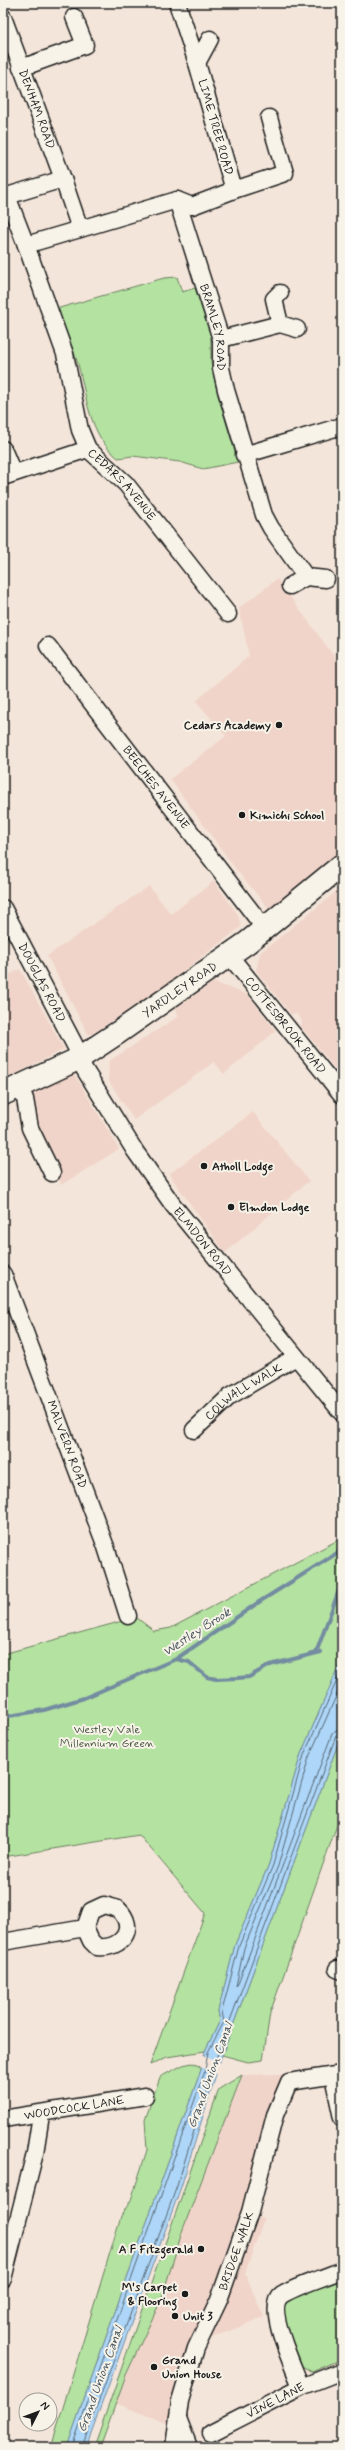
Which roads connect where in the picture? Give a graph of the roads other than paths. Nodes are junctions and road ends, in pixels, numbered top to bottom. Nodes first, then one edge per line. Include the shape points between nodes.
1 (177, 3) edge
2 (3, 17) edge
3 (74, 17) dead end
4 (210, 39) dead end
5 (197, 63) junction
6 (21, 68) junction
7 (269, 118) dead end
8 (63, 179) junction
9 (234, 190) junction
10 (5, 196) edge
11 (177, 200) junction
12 (80, 229) junction
13 (26, 245) junction
14 (280, 292) dead end
15 (280, 324) junction
16 (297, 329) dead end
17 (221, 339) junction
18 (342, 426) edge
19 (3, 449) edge
20 (88, 449) junction
21 (244, 455) junction
22 (8, 475) edge
23 (306, 577) junction
24 (326, 579) dead end
25 (290, 586) dead end
26 (228, 614) dead end
27 (48, 646) dead end
28 (342, 865) edge
29 (3, 908) edge
30 (265, 929) junction
31 (229, 955) junction
32 (79, 1058) junction
33 (11, 1090) edge
34 (342, 1095) edge
35 (52, 1173) dead end
36 (3, 1274) edge
37 (296, 1357) junction
38 (342, 1413) edge
39 (194, 1430) dead end
40 (128, 1616) dead end
41 (85, 1928) dead end
42 (3, 1942) edge
43 (338, 2075) edge
44 (145, 2096) dead end
45 (41, 2115) junction
46 (342, 2118) edge
47 (3, 2119) edge
48 (342, 2270) edge
49 (3, 2279) edge
50 (342, 2371) edge
51 (301, 2387) junction
52 (178, 2418) junction
53 (211, 2433) dead end
54 (174, 2447) edge
55 (189, 2447) edge

1 - 5 street, LIME TREE ROAD
2 - 6 street, DENHAM ROAD
3 - 6 street via 85,45
4 - 5 street
5 - 9 street, LIME TREE ROAD
6 - 8 street, DENHAM ROAD
7 - 9 street via 285,174
8 - 10 street
8 - 12 street, DENHAM ROAD
9 - 11 street, LIME TREE ROAD via 192,206
10 - 13 street, CEDARS AVENUE
11 - 12 street
11 - 17 street, BRAMLEY ROAD
12 - 13 street
13 - 20 street, CEDARS AVENUE via 65,354 80,430
14 - 15 street via 274,299
15 - 16 street
15 - 17 street
17 - 21 street, BRAMLEY ROAD via 221,368
18 - 21 street
19 - 22 street
20 - 22 street
20 - 26 street, CEDARS AVENUE via 126,484
21 - 23 street, BRAMLEY ROAD via 271,528
23 - 24 street
23 - 25 street
27 - 30 street, BEECHES AVENUE
28 - 30 main road, YARDLEY ROAD
29 - 32 street, DOUGLAS ROAD
30 - 31 main road, YARDLEY ROAD
31 - 32 main road, YARDLEY ROAD
31 - 34 street, COTTESBROOK ROAD
32 - 33 main road, YARDLEY ROAD
32 - 37 street, ELMDON ROAD via 136,1151 173,1205
33 - 35 street via 25,1099 30,1128
36 - 40 street, MALVERN ROAD via 106,1547
37 - 38 street, ELMDON ROAD
37 - 39 street, COLWALL WALK via 230,1396
41 - 42 street
43 - 46 street
43 - 52 street, BRIDGE WALK via 289,2082 275,2115 250,2212 222,2293 196,2348 180,2401
44 - 45 street, WOODCOCK LANE
45 - 47 street, WOODCOCK LANE
45 - 49 street via 35,2153
48 - 51 street via 281,2296 275,2305 276,2318
50 - 51 street, VINE LANE
51 - 53 street, VINE LANE
52 - 54 street, BRIDGE WALK
52 - 55 street, BRIDGE WALK

